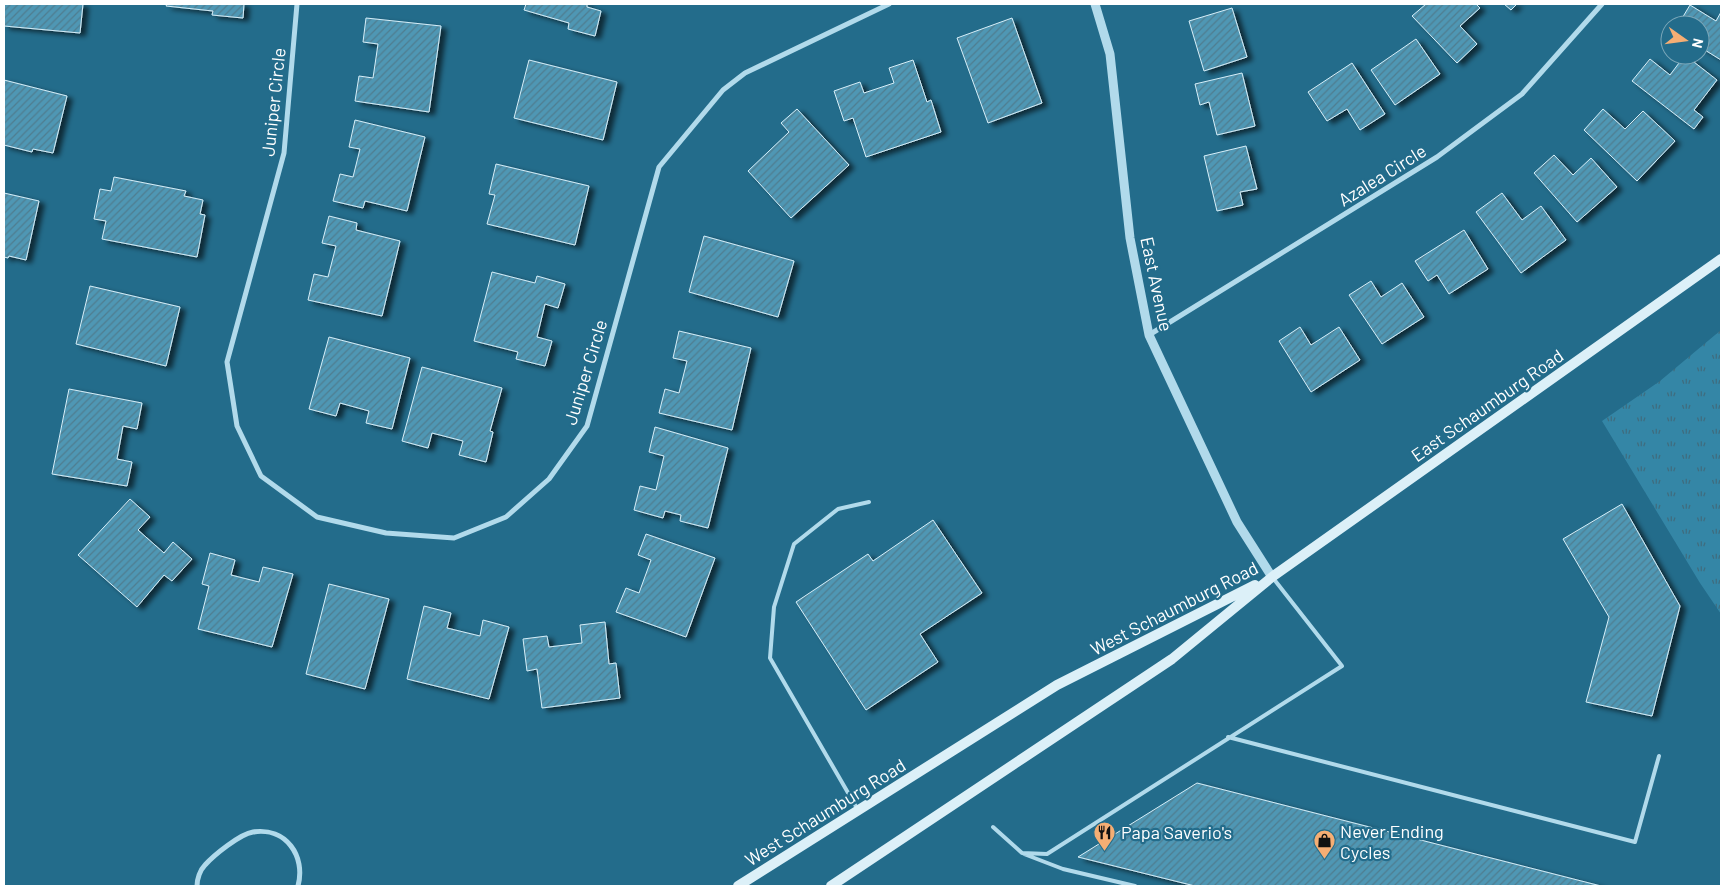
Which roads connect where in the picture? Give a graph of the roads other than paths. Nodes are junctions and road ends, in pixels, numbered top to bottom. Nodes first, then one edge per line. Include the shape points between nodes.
1 (297, 4) edge
2 (889, 4) edge
3 (1095, 4) edge
4 (1602, 4) edge
5 (1721, 259) edge
6 (1149, 334) junction
7 (869, 502) dead end
8 (1272, 577) junction
9 (1228, 738) junction
10 (1659, 756) dead end
11 (858, 810) junction
12 (993, 827) dead end
13 (1022, 853) junction
14 (197, 886) edge
15 (298, 886) edge
16 (738, 886) edge
17 (831, 886) edge
18 (1135, 886) edge

1 - 2 street, Juniper Circle via 284,153 227,362 237,426 261,476 317,517 386,533 454,538 506,517 549,479 587,426 660,168 722,90 745,73
3 - 6 street, East Avenue via 1110,54 1130,238
4 - 6 street, Azalea Circle via 1522,94 1437,157
5 - 8 main road, East Schaumburg Road
6 - 8 street, East Avenue via 1238,522
7 - 11 lane via 838,509 794,544 774,607 770,658
8 - 9 lane via 1342,666
8 - 11 main road, West Schaumburg Road via 1057,685
8 - 17 main road, West Schaumburg Road via 1172,659
9 - 10 lane via 1635,842
9 - 13 lane via 1047,854
11 - 16 main road, West Schaumburg Road
12 - 13 lane
13 - 18 lane via 1063,868
14 - 15 street via 204,866 250,832 266,831 294,848 300,862

